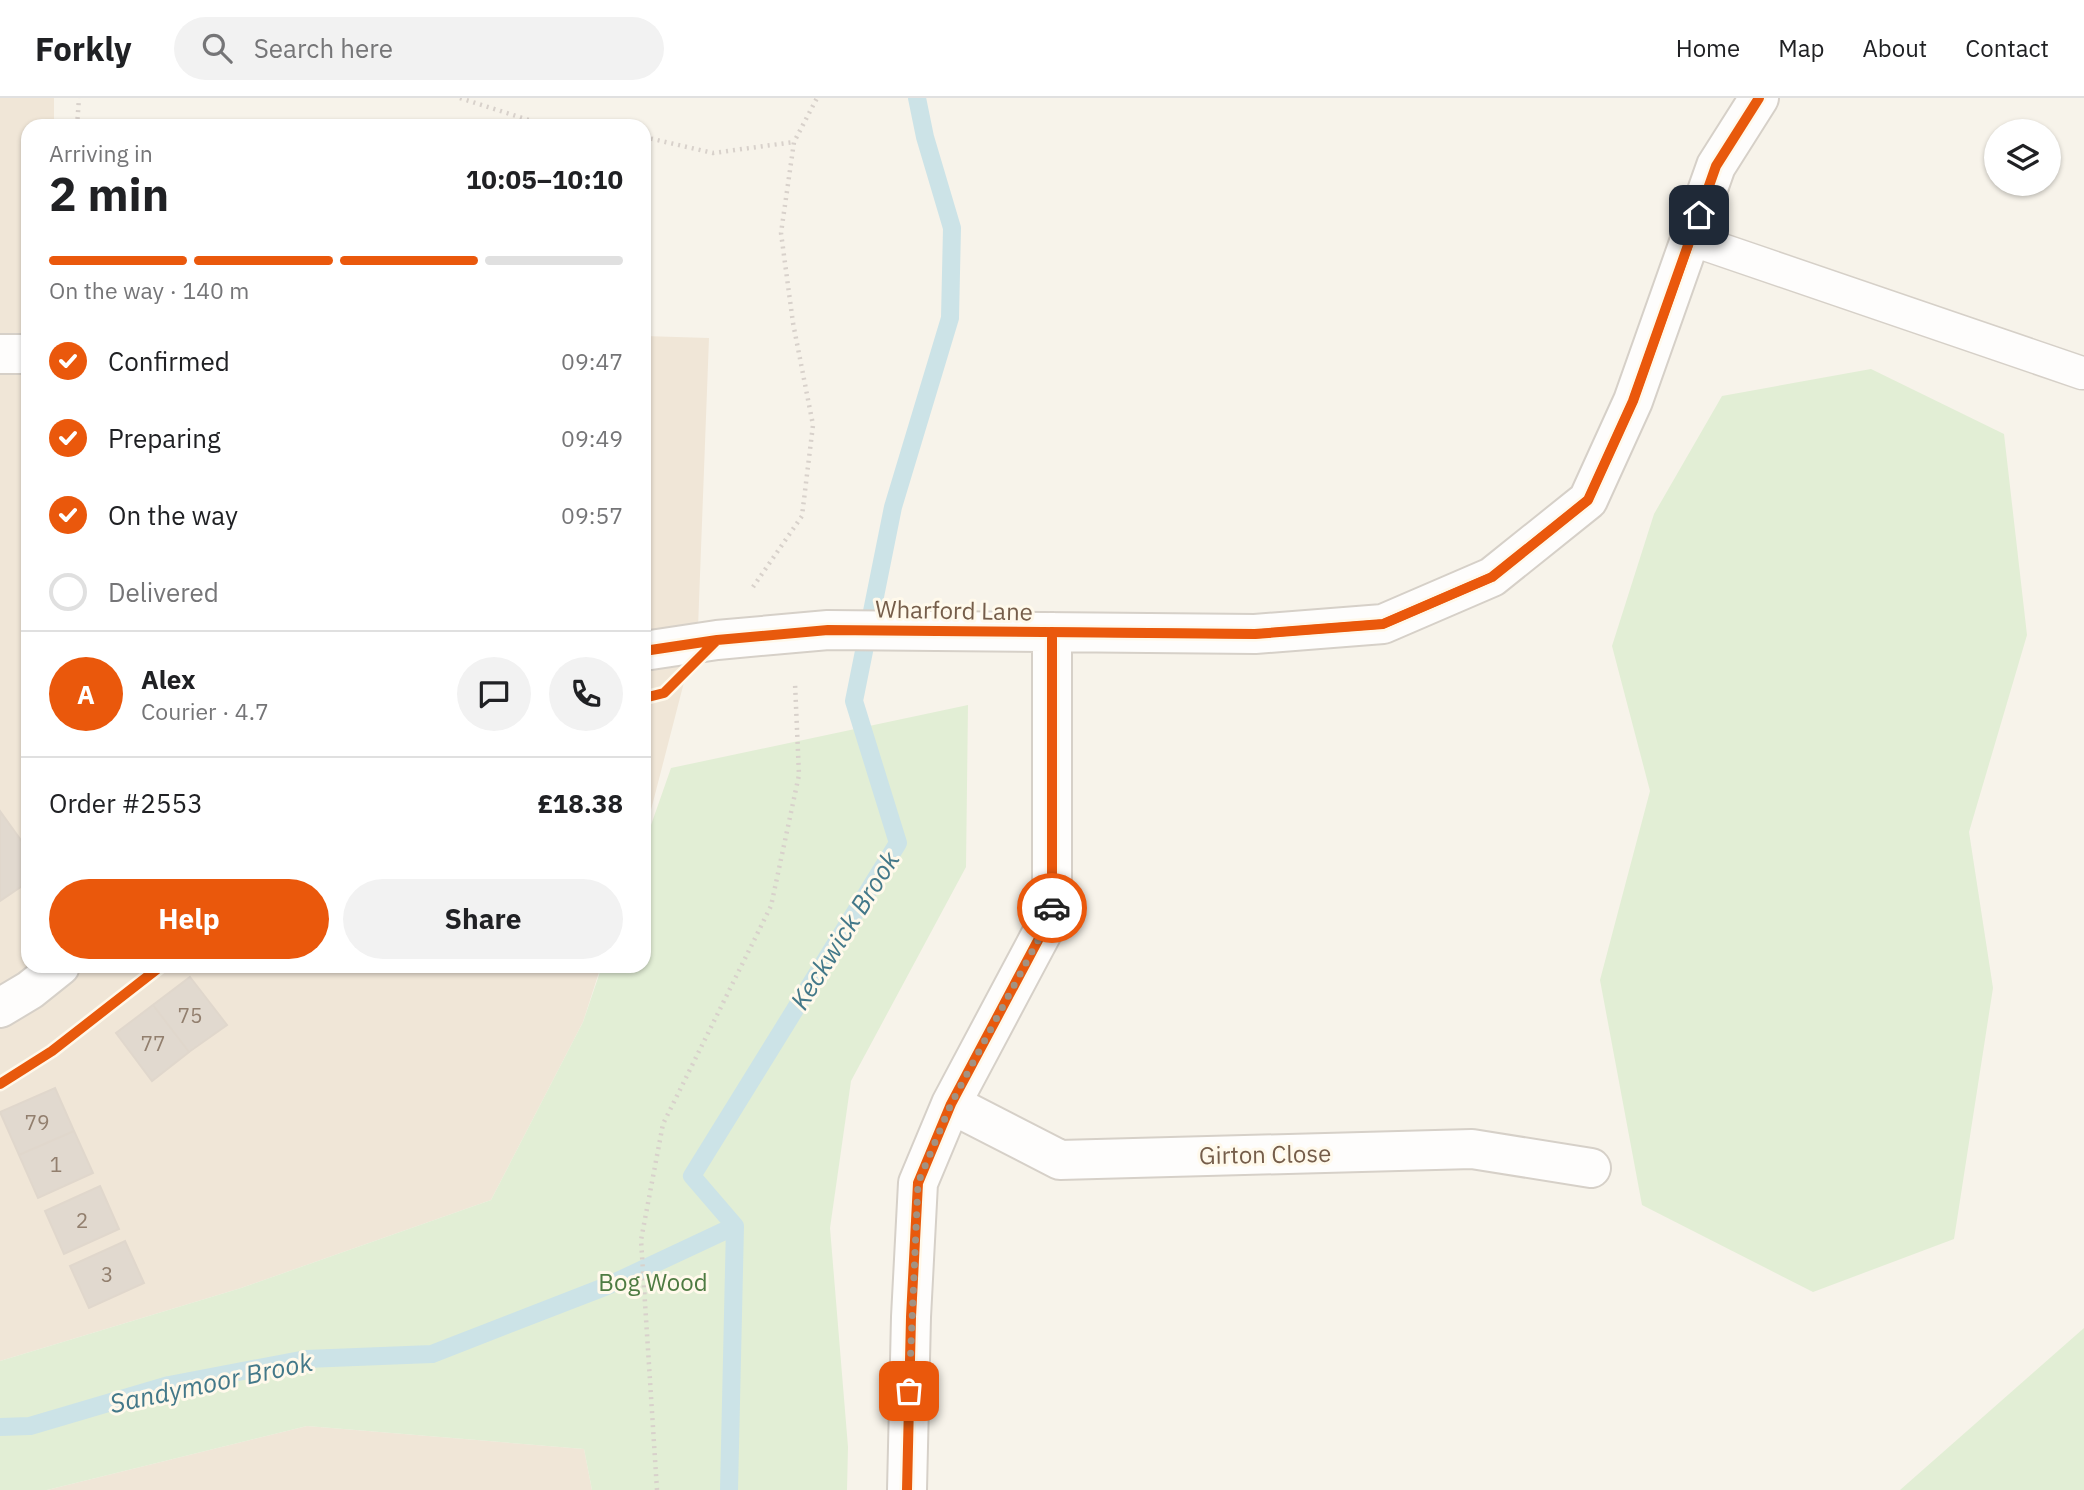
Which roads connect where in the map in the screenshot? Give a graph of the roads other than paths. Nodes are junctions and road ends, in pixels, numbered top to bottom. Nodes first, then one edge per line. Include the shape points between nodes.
1 (1750, 101) edge
2 (1690, 239) junction
3 (0, 354) edge
4 (21, 354) edge
5 (2082, 373) edge
6 (1052, 632) junction
7 (651, 650) edge
8 (51, 973) edge
9 (0, 1008) edge
10 (951, 1104) junction
11 (1591, 1168) dead end
12 (907, 1490) edge

1 - 2 street, Wharford Lane via 1716,166
2 - 5 lane
2 - 6 street, Wharford Lane via 1633,401 1588,500 1492,577 1383,624 1255,634
3 - 4 street
6 - 7 street, Wharford Lane via 810,632
6 - 10 street via 1052,914
8 - 9 street
10 - 11 street, Girton Close via 1060,1160 1472,1149
10 - 12 street via 918,1183

